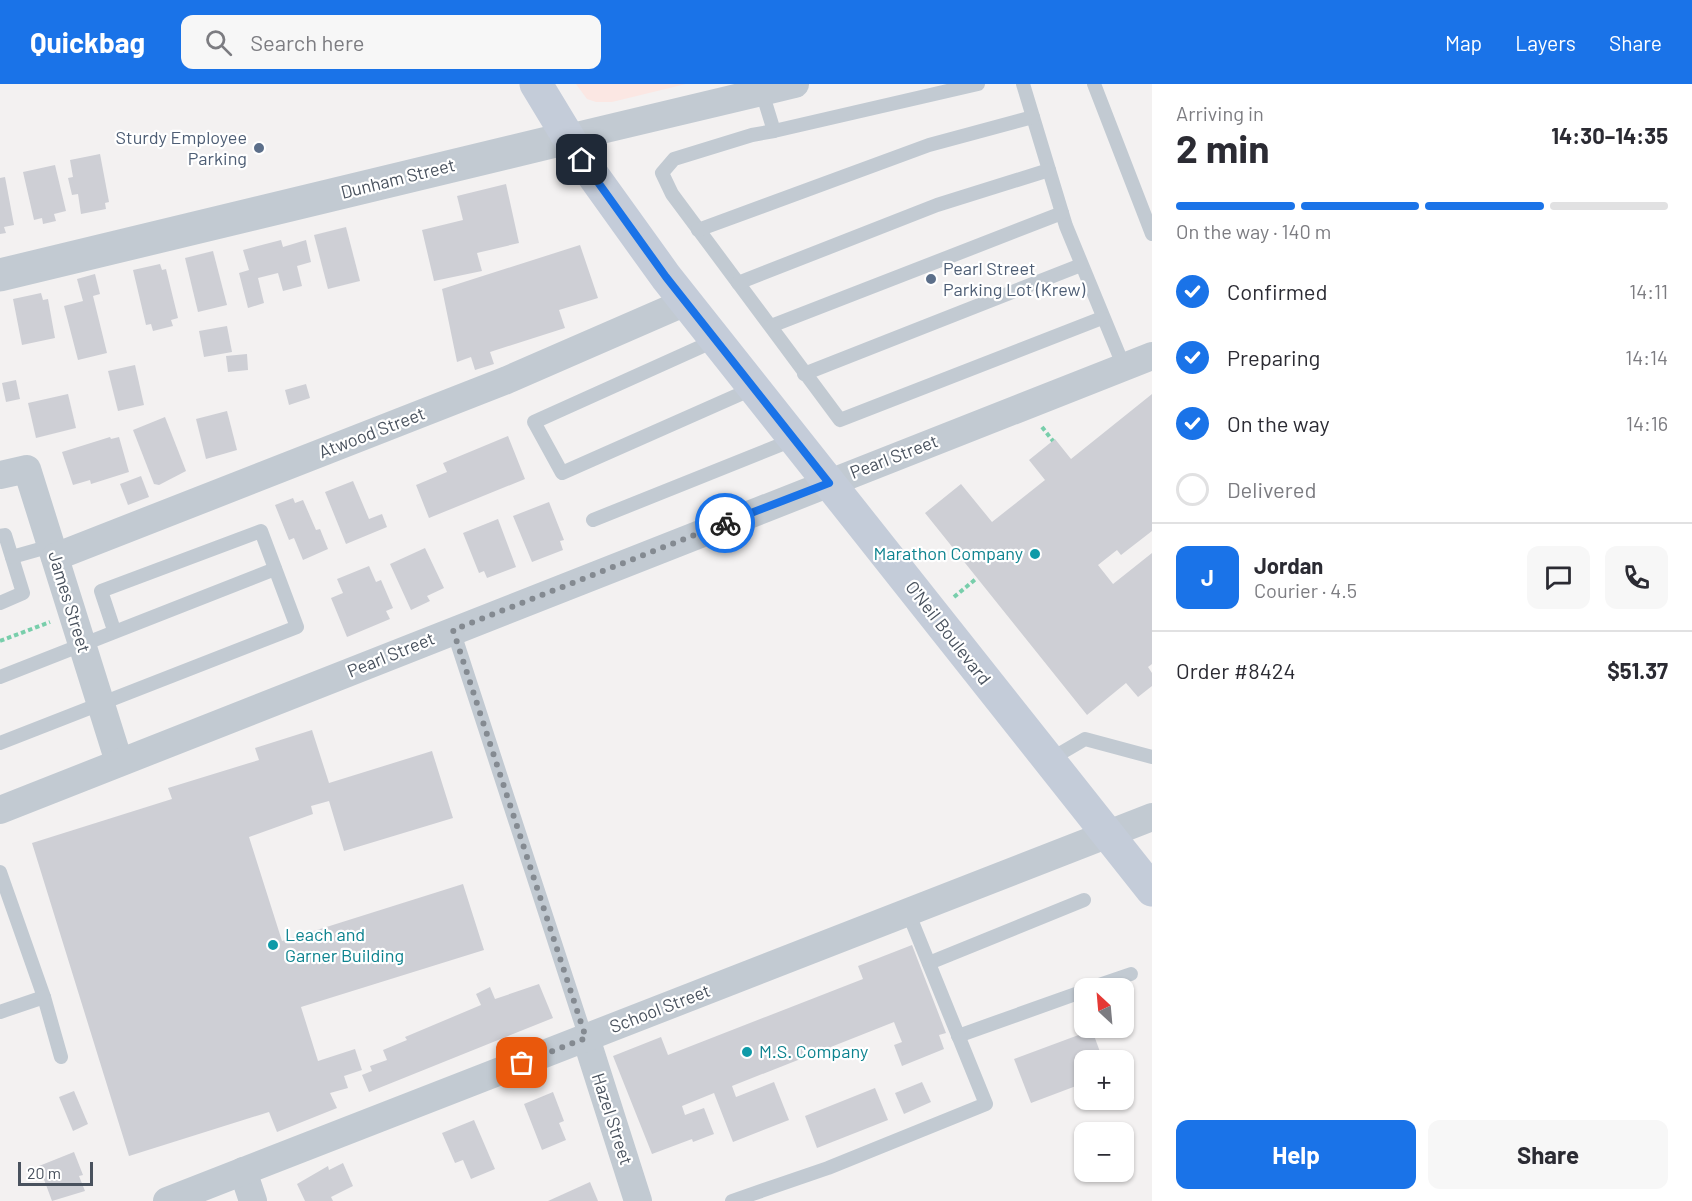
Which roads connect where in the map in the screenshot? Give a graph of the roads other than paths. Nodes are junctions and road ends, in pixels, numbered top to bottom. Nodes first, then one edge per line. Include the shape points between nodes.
1 (536, 84) edge
2 (795, 84) edge
3 (978, 84) edge
4 (1023, 84) edge
5 (1094, 84) edge
6 (761, 88) edge
7 (1033, 117) junction
8 (774, 131) junction
9 (568, 138) junction
10 (1049, 170) junction
11 (1062, 213) junction
12 (698, 230) junction
13 (1152, 234) edge
14 (1081, 265) junction
15 (0, 275) edge
16 (738, 283) junction
17 (686, 302) junction
18 (1102, 318) junction
19 (771, 326) junction
20 (716, 340) junction
21 (1152, 356) edge
22 (1124, 367) junction
23 (804, 374) junction
24 (754, 388) junction
25 (795, 439) junction
26 (0, 475) edge
27 (829, 483) junction
28 (593, 520) dead end
29 (0, 537) edge
30 (53, 551) junction
31 (12, 558) junction
32 (275, 569) junction
33 (0, 603) edge
34 (114, 630) junction
35 (453, 630) junction
36 (82, 643) junction
37 (0, 677) edge
38 (101, 702) junction
39 (0, 743) edge
40 (1152, 757) edge
41 (1049, 760) junction
42 (119, 762) junction
43 (0, 810) edge
44 (1152, 817) edge
45 (1108, 834) junction
46 (0, 872) edge
47 (1152, 890) edge
48 (1084, 900) dead end
49 (908, 912) junction
50 (929, 963) junction
51 (1131, 974) dead end
52 (1119, 978) edge
53 (1074, 994) edge
54 (44, 997) junction
55 (0, 1012) edge
56 (958, 1036) junction
57 (586, 1038) junction
58 (61, 1057) dead end
59 (243, 1171) junction
60 (167, 1201) edge
61 (253, 1201) edge
62 (638, 1201) edge
63 (732, 1201) edge

1 - 9 main road, O'Neil Boulevard
2 - 6 street, Dunham Street
3 - 8 lane
4 - 7 lane
5 - 13 lane
6 - 8 lane
6 - 9 street, Dunham Street
7 - 10 lane
7 - 12 lane via 929,145
8 - 12 lane via 674,159 662,173
9 - 15 street, Dunham Street
9 - 17 main road, O'Neil Boulevard
10 - 11 lane
10 - 16 lane via 937,205
11 - 14 lane
11 - 19 lane
12 - 16 lane
14 - 18 lane
14 - 23 lane
16 - 19 lane
17 - 20 main road, O'Neil Boulevard
17 - 30 street, Atwood Street via 507,380
18 - 22 lane
18 - 23 lane via 840,420
19 - 23 lane
20 - 24 main road, O'Neil Boulevard
20 - 24 lane via 534,422 562,473
21 - 22 street, Pearl Street
22 - 27 street, Pearl Street
24 - 25 main road, O'Neil Boulevard
25 - 27 main road, O'Neil Boulevard
25 - 28 lane
26 - 30 street, James Street via 27,469
27 - 35 street, Pearl Street
27 - 41 main road, O'Neil Boulevard
29 - 31 lane via 5,535
30 - 31 lane
30 - 36 street, James Street
31 - 33 lane via 23,593
32 - 34 lane
32 - 34 lane via 261,531 101,591
32 - 38 lane via 297,627
34 - 36 lane
35 - 42 street, Pearl Street
35 - 57 lane
36 - 37 lane
36 - 38 street, James Street
38 - 39 lane
38 - 42 street, James Street
40 - 41 lane via 1085,739
41 - 45 main road, O'Neil Boulevard
42 - 43 street, Pearl Street
44 - 45 street, School Street
45 - 47 main road, O'Neil Boulevard
45 - 49 street, School Street
46 - 54 lane
48 - 50 lane
49 - 50 lane
49 - 57 street, School Street
50 - 56 lane
51 - 52 lane
53 - 56 lane
54 - 55 lane
54 - 58 lane
56 - 63 lane via 986,1104
57 - 59 street, School Street
57 - 62 street, Hazel Street
59 - 60 street, School Street
59 - 61 street

